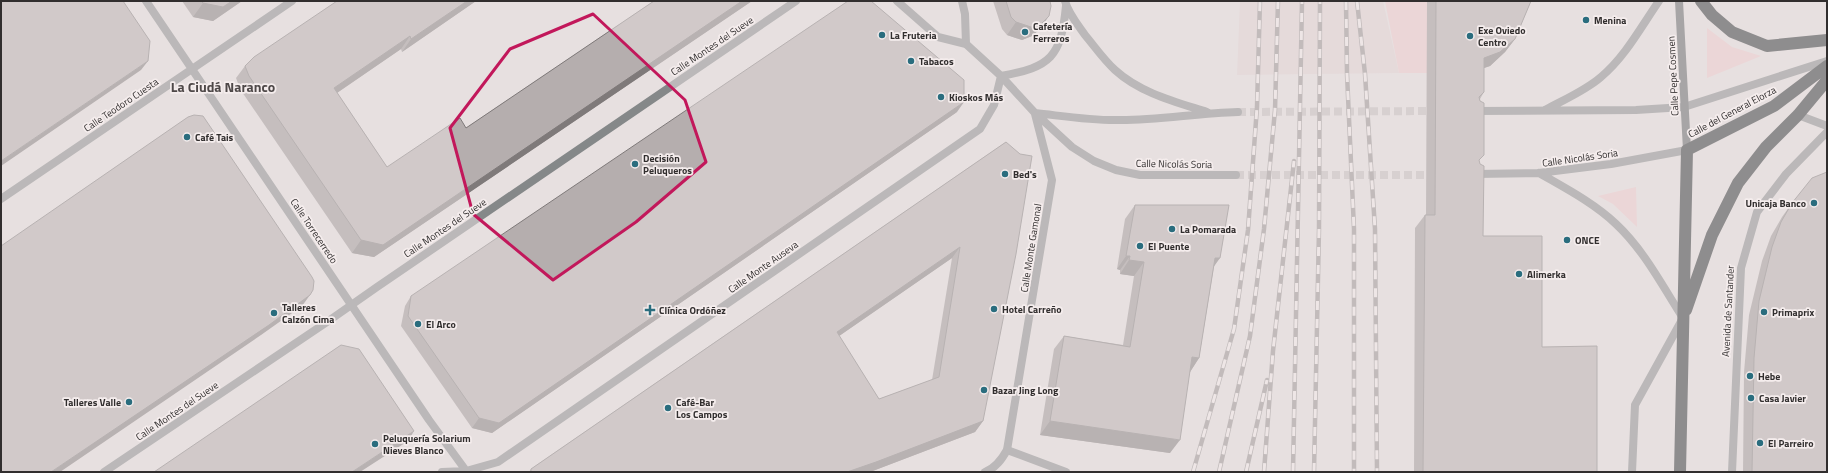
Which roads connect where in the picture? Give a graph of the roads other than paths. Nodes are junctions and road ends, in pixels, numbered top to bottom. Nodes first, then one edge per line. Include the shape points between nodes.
1 (146, 1) edge
2 (292, 1) edge
3 (796, 1) edge
4 (897, 1) edge
5 (962, 1) edge
6 (1659, 1) edge
7 (1680, 1) edge
8 (1701, 1) edge
9 (1065, 4) edge
10 (1827, 40) edge
11 (966, 44) junction
12 (1827, 61) edge
13 (1827, 66) edge
14 (192, 68) junction
15 (1001, 76) junction
16 (1827, 80) edge
17 (1684, 107) junction
18 (1475, 111) edge
19 (1543, 111) junction
20 (1210, 112) junction
21 (1238, 112) tunnel mouth
22 (1035, 113) junction
23 (1798, 114) junction
24 (1827, 126) edge
25 (1827, 132) edge
26 (1686, 150) junction
27 (1475, 174) edge
28 (1539, 174) junction
29 (1236, 175) tunnel mouth
30 (1, 199) edge
31 (352, 304) junction
32 (1683, 318) junction
33 (1007, 450) junction
34 (467, 471) edge
35 (104, 472) edge
36 (442, 472) edge
37 (985, 472) edge
38 (1066, 472) edge
39 (1632, 472) edge
40 (1680, 472) edge
41 (1732, 472) edge

1 - 14 street, Calle Torrecerredo
2 - 14 street, Calle Teodoro Cuesta
3 - 31 street, Calle Montes del Sueve
4 - 11 street, Calle Nicolás Soria via 938,37
5 - 11 street
6 - 19 street via 1623,53 1601,78
7 - 17 main road, Calle Pepe Cosmen
8 - 10 highway via 1712,15 1732,32 1767,46
9 - 15 street via 1064,32 1058,48 1044,63 1026,71
9 - 20 street via 1099,53 1116,71 1136,85 1158,95
11 - 15 street, Calle Nicolás Soria
12 - 17 street, Calle del General Elorza
13 - 26 highway, Calle del General Elorza via 1774,106
14 - 30 street, Calle Teodoro Cuesta
14 - 31 street, Calle Torrecerredo
15 - 22 street, Calle Nicolás Soria
15 - 34 street, Calle Monte Auseva via 994,105 980,129 498,462
16 - 23 highway
17 - 19 street
17 - 26 main road, Calle Pepe Cosmen
18 - 19 street
20 - 21 street
20 - 22 street via 1156,119 1119,120
22 - 29 street, Calle Nicolás Soria via 1072,147 1094,161 1116,170 1140,175
22 - 33 street, Calle Monte Gamonal via 1052,180
23 - 24 street
23 - 32 highway via 1766,147 1738,183 1712,235
25 - 41 street, Avenida de Santander via 1786,174 1757,212 1741,268
26 - 28 street, Calle Nicolás Soria
26 - 32 highway
27 - 28 street, Calle Nicolás Soria
28 - 32 street via 1581,198 1616,223 1638,248
31 - 34 street, Calle Torrecerredo via 429,420
31 - 35 street, Calle Montes del Sueve
32 - 39 street via 1634,405
32 - 40 highway
33 - 37 street, Calle Monte Gamonal via 1001,460
33 - 38 street
34 - 36 street, Calle Monte Auseva

